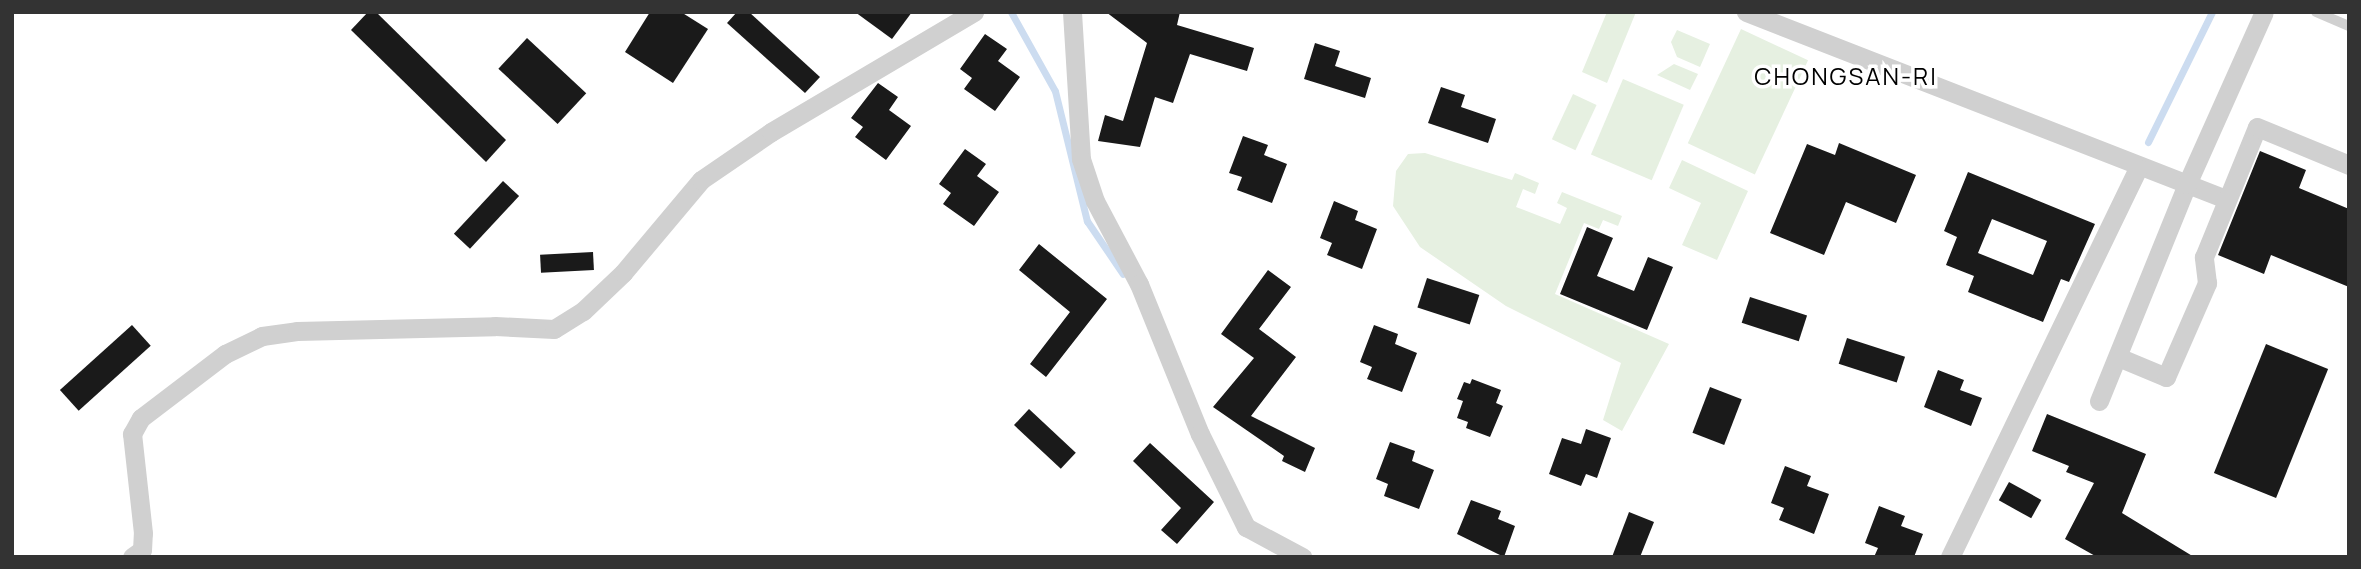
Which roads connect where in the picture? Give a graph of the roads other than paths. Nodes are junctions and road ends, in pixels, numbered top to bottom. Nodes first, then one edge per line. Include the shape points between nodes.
1 (974, 12) edge
2 (1072, 12) edge
3 (1746, 12) edge
4 (2264, 12) edge
5 (2316, 12) edge
6 (1789, 20) edge
7 (2349, 26) edge
8 (2349, 164) edge
9 (2138, 168) junction
10 (2187, 184) junction
11 (2226, 199) junction
12 (2118, 357) junction
13 (2099, 401) dead end
14 (132, 557) edge
15 (1302, 557) edge
16 (1950, 557) edge

1 - 14 street via 771,132 701,180 623,273 583,311 554,329 297,331 262,336 225,354 141,418 132,434 143,533 142,550
2 - 15 street via 1081,159 1095,201 1139,284 1200,434 1246,527
3 - 6 street
4 - 10 street
5 - 7 lane
6 - 9 street
8 - 11 street via 2257,127
9 - 10 street
9 - 16 street
10 - 11 street
10 - 12 street
11 - 12 street via 2204,257 2207,283 2166,377
12 - 13 street

